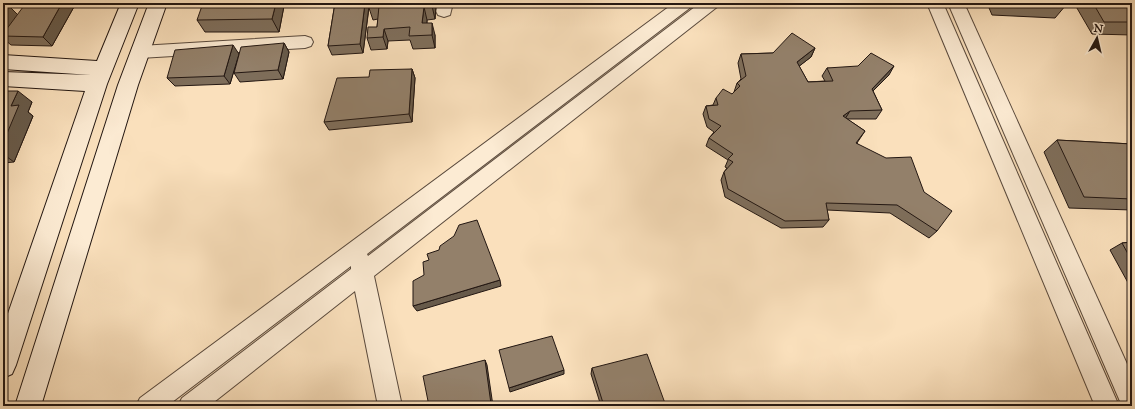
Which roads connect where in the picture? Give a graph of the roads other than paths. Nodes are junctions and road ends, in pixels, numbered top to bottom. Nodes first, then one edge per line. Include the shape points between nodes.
1 (130, 3) edge
2 (158, 3) edge
3 (684, 3) edge
4 (711, 3) edge
5 (934, 3) edge
6 (956, 3) edge
7 (304, 42) dead end
8 (140, 52) junction
9 (3, 62) edge
10 (100, 76) junction
11 (3, 79) edge
12 (358, 249) junction
13 (362, 273) junction
14 (3, 366) edge
15 (1132, 402) edge
16 (28, 406) edge
17 (148, 406) edge
18 (190, 406) edge
19 (390, 406) edge
20 (1108, 406) edge

1 - 10 main road
2 - 8 main road
3 - 12 street
4 - 13 street
5 - 20 street
6 - 15 street
7 - 8 street
8 - 16 main road
9 - 10 main road
10 - 11 main road
10 - 14 main road
12 - 13 street
12 - 17 street
13 - 18 street
13 - 19 street

